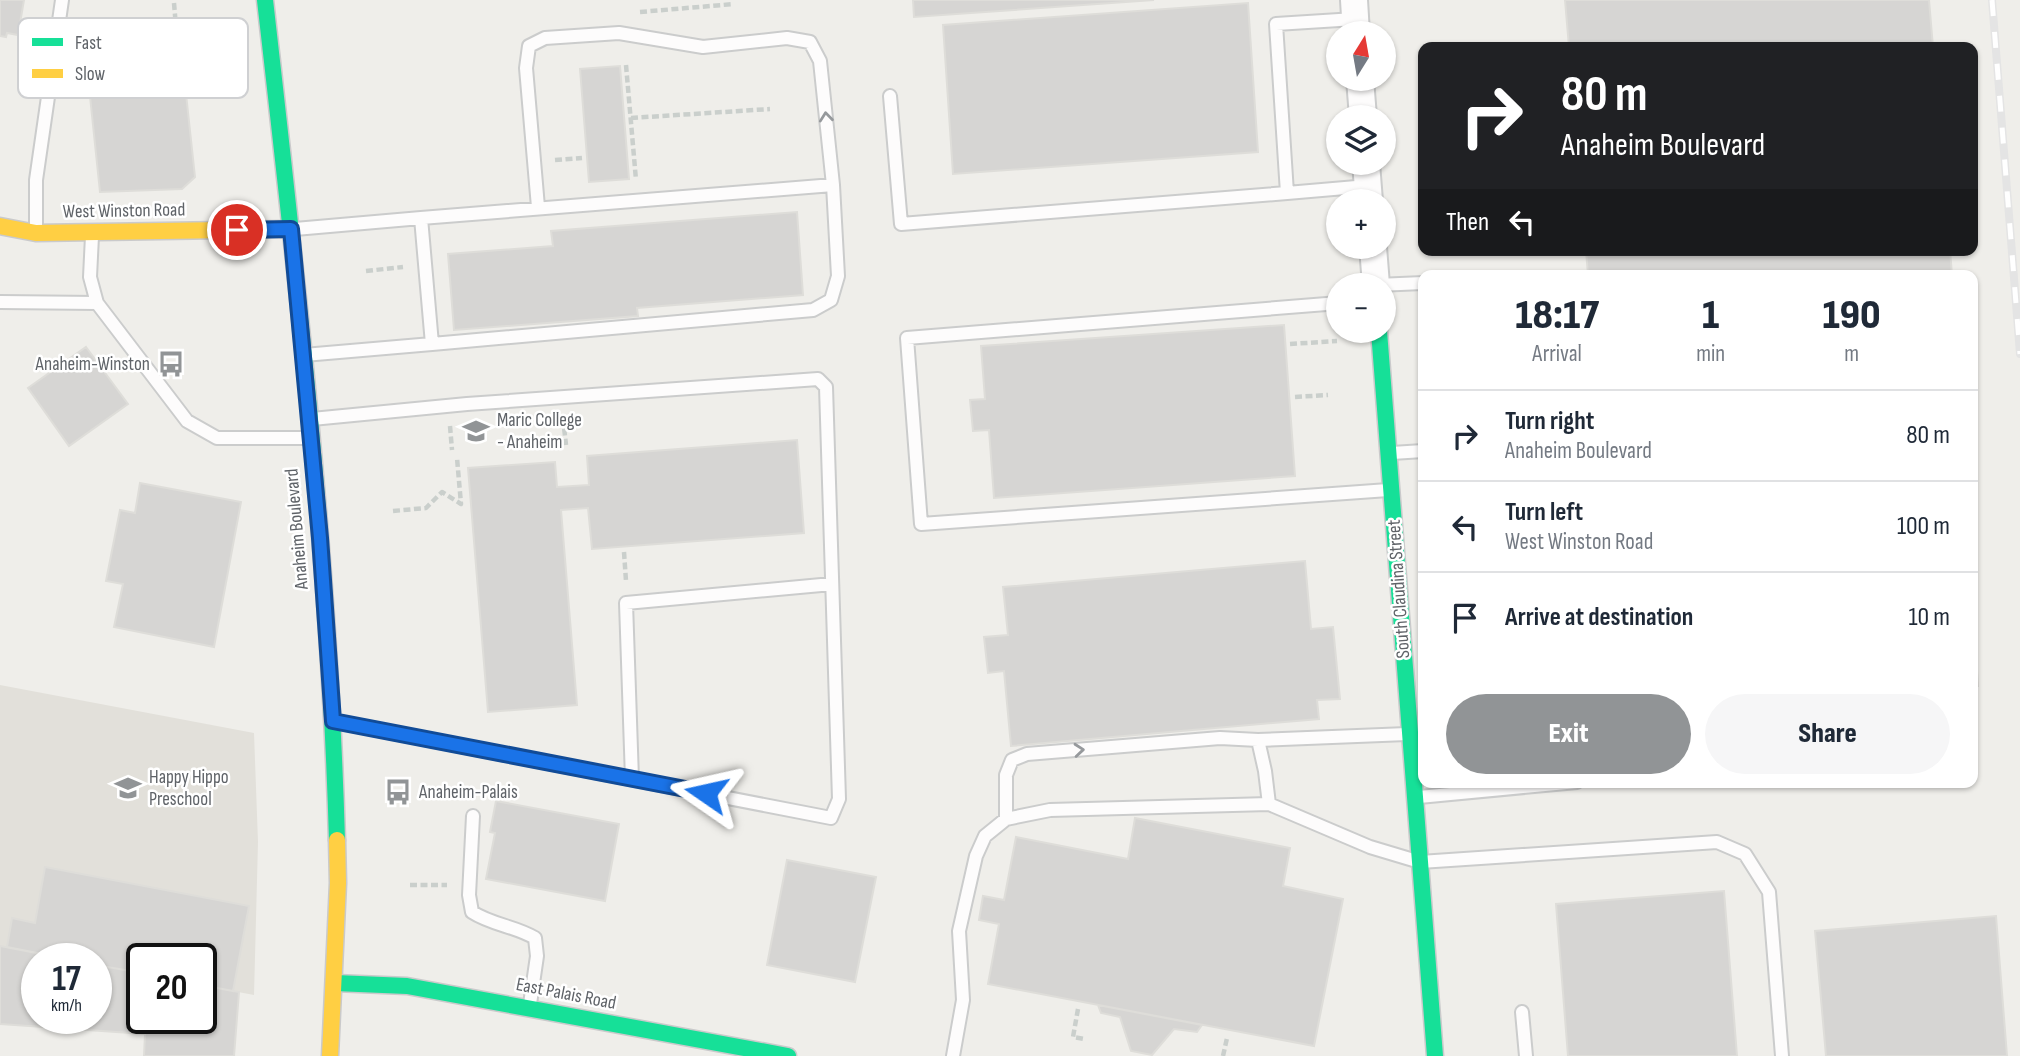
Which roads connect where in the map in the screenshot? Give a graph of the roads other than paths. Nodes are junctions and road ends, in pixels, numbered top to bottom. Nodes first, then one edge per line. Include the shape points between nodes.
1 (62, 0) edge
2 (265, 0) edge
3 (59, 18) edge
4 (1355, 18) edge
5 (890, 96) dead end
6 (48, 98) edge
7 (1368, 183) edge
8 (833, 185) junction
9 (1287, 193) junction
10 (538, 208) junction
11 (421, 218) junction
12 (0, 226) edge
13 (291, 229) junction
14 (36, 233) junction
15 (92, 233) junction
16 (1418, 283) edge
17 (1396, 284) edge
18 (0, 303) edge
19 (97, 303) junction
20 (1326, 304) edge
21 (1380, 343) edge
22 (432, 344) junction
23 (303, 356) junction
24 (309, 419) junction
25 (311, 438) junction
26 (1418, 451) edge
27 (1389, 454) junction
28 (1391, 490) junction
29 (832, 584) junction
30 (333, 721) junction
31 (1410, 734) junction
32 (1258, 740) junction
33 (632, 779) junction
34 (1500, 788) edge
35 (1416, 798) junction
36 (1269, 804) junction
37 (473, 816) dead end
38 (1006, 819) junction
39 (1420, 862) junction
40 (335, 983) junction
41 (529, 1008) junction
42 (1522, 1012) dead end
43 (723, 1050) edge
44 (330, 1056) edge
45 (788, 1056) edge
46 (953, 1056) edge
47 (1435, 1056) edge
48 (1525, 1056) edge
49 (1782, 1056) edge

1 - 3 lane
2 - 13 street, Anaheim Boulevard
4 - 9 lane via 1276,24
5 - 9 lane via 901,224
6 - 14 lane via 36,180
7 - 9 lane
8 - 10 lane
8 -> 10 lane via 820,61 810,42 787,38 703,47 619,33 545,38 529,46 526,68
8 - 22 lane via 838,276 831,300 813,310
10 - 11 lane
11 - 13 lane
11 - 22 lane
12 - 14 street, West Winston Road
13 - 15 street, West Winston Road
13 - 23 street, Anaheim Boulevard
14 - 15 street, West Winston Road
15 - 19 lane via 90,277
16 - 17 lane
18 - 19 lane
19 - 25 lane via 187,422 217,438
20 - 28 lane via 907,338 921,524
21 - 27 street, South Claudina Street
22 - 23 lane
23 - 24 street, Anaheim Boulevard
24 - 25 street, Anaheim Boulevard
24 - 29 lane via 818,379 827,387
25 - 30 street, Anaheim Boulevard
26 - 27 lane
27 - 28 street, South Claudina Street
28 - 31 street, South Claudina Street
29 - 33 lane via 626,603
29 - 33 lane via 839,799 831,818
30 - 33 lane
30 - 40 street, Anaheim Boulevard via 338,883
31 - 32 lane
31 - 35 street, South Claudina Street
32 - 36 lane
38 -> 32 lane via 1006,775 1012,760 1027,754 1220,738
34 - 35 lane
35 - 39 street, South Claudina Street
36 - 38 lane via 1050,810
36 - 39 lane via 1370,848
37 - 41 lane via 472,912 535,938 537,956
38 - 46 lane via 985,836 976,856 960,931 963,1000
39 - 47 street, South Claudina Street
39 - 49 lane via 1717,842 1745,855 1769,892
40 - 41 street, East Palais Road via 407,986
40 - 44 street, Anaheim Boulevard
41 - 43 street, East Palais Road
42 - 48 lane
43 - 45 street, East Palais Road

